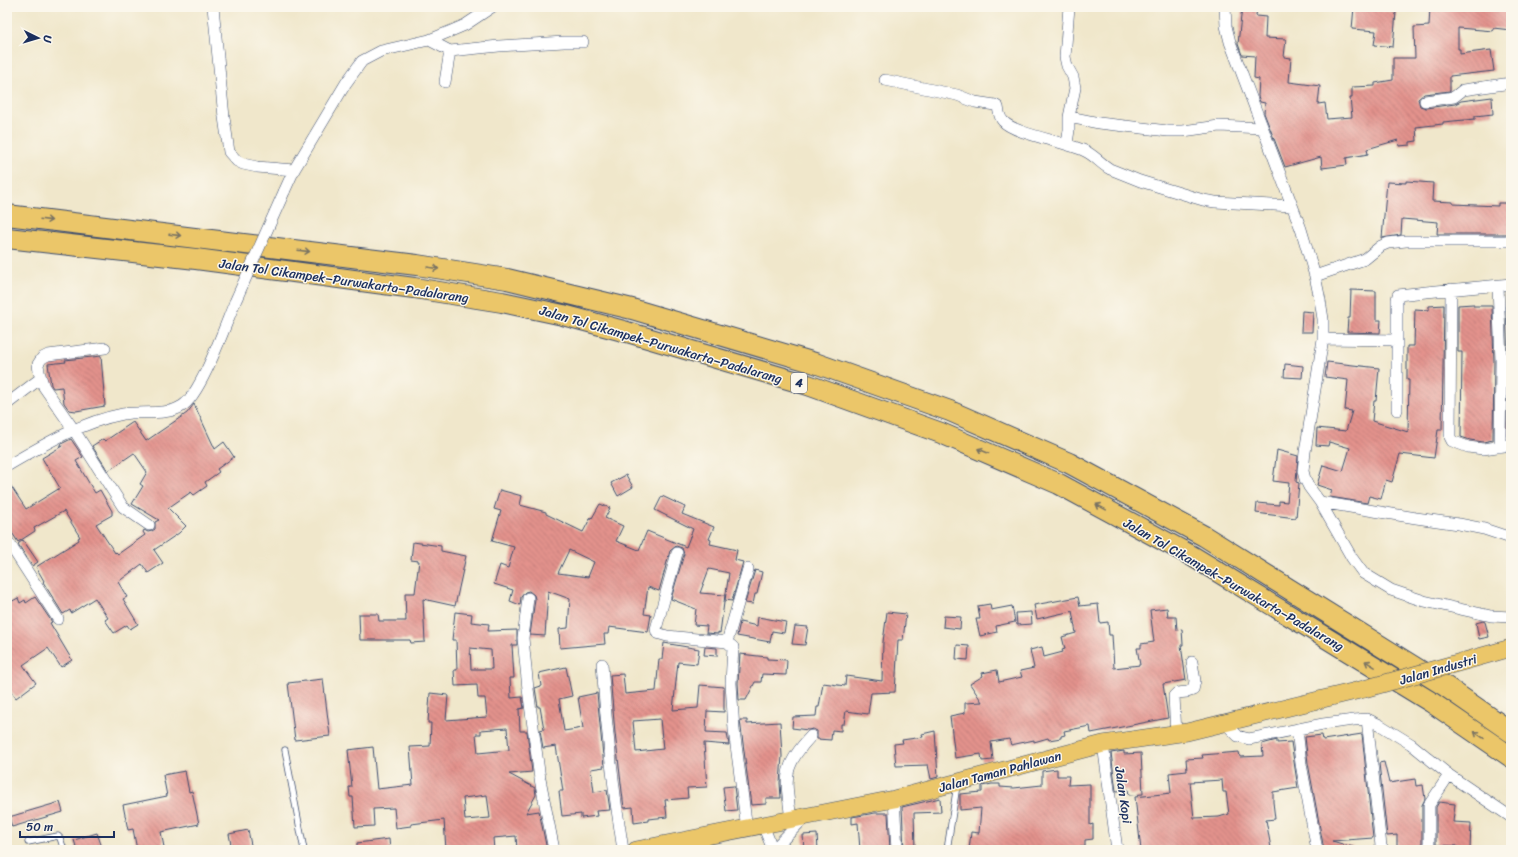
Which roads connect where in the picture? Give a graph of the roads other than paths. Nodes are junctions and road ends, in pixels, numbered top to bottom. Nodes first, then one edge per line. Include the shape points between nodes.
1 (213, 7) edge
2 (492, 7) edge
3 (1069, 7) edge
4 (1225, 7) edge
5 (429, 40) junction
6 (583, 42) dead end
7 (450, 51) junction
8 (885, 80) dead end
9 (446, 82) dead end
10 (1511, 83) edge
11 (1425, 101) dead end
12 (1069, 117) junction
13 (1262, 128) junction
14 (1067, 144) junction
15 (294, 170) junction
16 (1292, 206) junction
17 (7, 215) edge
18 (7, 238) edge
19 (1511, 241) edge
20 (1315, 276) junction
21 (1511, 284) edge
22 (1498, 286) junction
23 (1451, 289) junction
24 (1322, 338) junction
25 (1397, 340) junction
26 (105, 348) dead end
27 (40, 378) junction
28 (7, 404) edge
29 (1397, 410) dead end
30 (74, 430) junction
31 (1506, 446) edge
32 (7, 466) edge
33 (1320, 502) junction
34 (148, 525) dead end
35 (1511, 538) edge
36 (7, 540) edge
37 (677, 553) dead end
38 (748, 569) dead end
39 (528, 598) dead end
40 (1511, 617) edge
41 (58, 619) dead end
42 (727, 642) junction
43 (1511, 648) edge
44 (1192, 662) dead end
45 (602, 664) dead end
46 (1364, 689) joint
47 (1367, 719) junction
48 (1224, 722) junction
49 (1297, 730) junction
50 (1511, 732) edge
51 (1176, 734) junction
52 (811, 736) dead end
53 (1103, 744) junction
54 (285, 750) dead end
55 (1511, 758) edge
56 (1450, 775) junction
57 (957, 782) junction
58 (894, 799) junction
59 (1511, 817) edge
60 (798, 818) junction
61 (755, 827) junction
62 (28, 842) dead end
63 (64, 850) edge
64 (304, 850) edge
65 (554, 850) edge
66 (623, 850) edge
67 (636, 850) edge
68 (773, 850) edge
69 (897, 850) edge
70 (947, 850) edge
71 (1117, 850) edge
72 (1317, 850) edge
73 (1383, 850) edge
74 (1429, 850) edge

1 - 15 street via 229,152 243,164
2 - 5 street via 465,25
3 - 12 street via 1065,57 1075,88
4 - 13 street via 1230,42
5 - 7 street
5 - 15 street via 381,50 362,61
6 - 7 street
7 - 9 street
8 - 14 street via 995,105 998,107 999,115 1008,125
10 - 11 street via 1463,90 1454,97
12 - 13 street via 1168,131 1219,126
12 - 14 street
13 - 16 street
14 - 16 street via 1086,152 1110,169 1192,197 1215,202
15 - 30 street, bridge via 204,374 182,407 123,414
16 - 20 street
17 -> 50 highway, Jalan Tol Cikampek–Purwakarta–Padalarang / 4 via 370,259 506,279 632,309 815,363 950,412 1069,463 1204,536 1445,686
55 -> 18 highway, Jalan Tol Cikampek–Purwakarta–Padalarang / 4 via 1431,702 1192,556 1059,484 941,433 808,385 626,332 502,302 414,288
19 - 20 street via 1388,243 1365,258
20 - 24 street via 1323,319
21 - 22 street
22 - 23 street
22 - 31 street
23 - 25 street via 1398,296
23 - 31 street via 1450,437 1452,441 1483,449
24 - 25 street
24 - 33 street via 1303,471 1309,487
25 - 29 street
26 - 27 street via 48,355 38,364
27 - 28 street
27 - 30 street
30 - 32 street
30 - 34 street via 123,507
33 - 35 street via 1459,524
33 - 40 street via 1363,573 1391,590 1424,601 1491,616
36 - 41 street
37 - 42 street via 657,633
38 - 42 street
39 - 65 street via 523,638 528,689 540,779
42 - 61 street via 733,647 731,683 742,796
43 - 46 main road, Jalan Industri, bridge
44 - 51 street via 1195,681 1193,690 1174,696
45 - 66 street via 605,721
46 - 48 main road, Jalan Taman Pahlawan
47 - 49 street
47 - 56 street via 1380,724 1411,744
47 - 73 street
48 - 49 street via 1238,736 1245,738
48 - 51 main road, Jalan Taman Pahlawan
49 - 72 street
51 - 53 main road, Jalan Taman Pahlawan
52 - 60 street via 789,764 786,784
53 - 57 main road, Jalan Taman Pahlawan
53 - 71 street, Jalan Kopi
54 - 64 lane
56 - 59 street
56 - 74 street via 1429,805
57 - 58 main road, Jalan Taman Pahlawan
57 - 70 lane
58 - 60 main road, Jalan Taman Pahlawan
58 - 69 street
60 - 61 main road, Jalan Taman Pahlawan
60 - 68 street
61 - 67 main road, Jalan Taman Pahlawan
61 - 68 street
62 - 63 lane via 58,836

